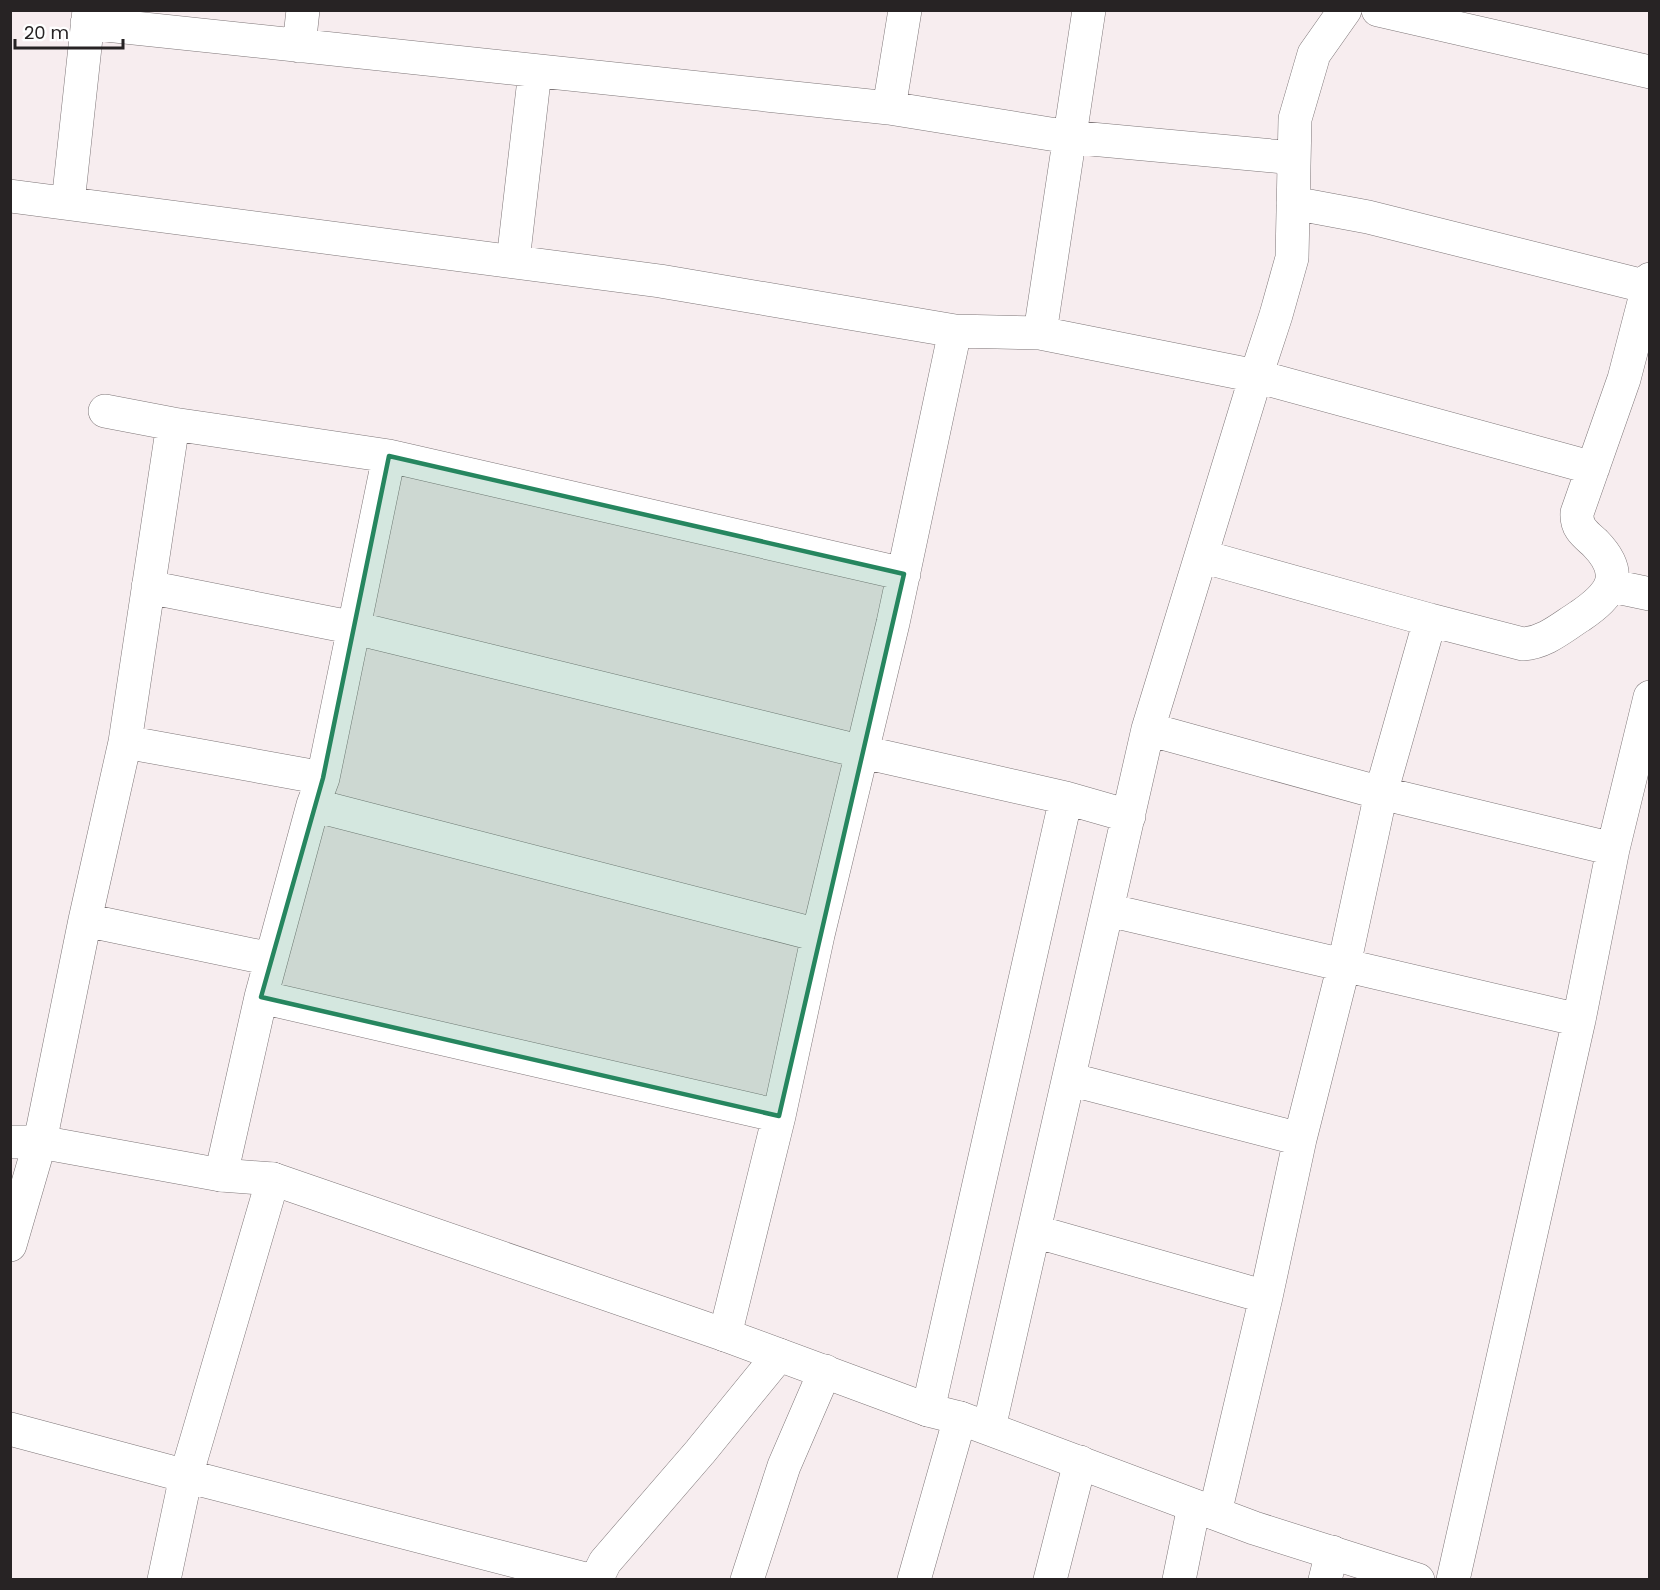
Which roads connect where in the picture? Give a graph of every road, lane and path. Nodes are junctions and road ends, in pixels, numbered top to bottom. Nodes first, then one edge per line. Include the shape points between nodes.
1 (303, 10) edge
2 (905, 10) edge
3 (1089, 10) edge
4 (1345, 10) edge
5 (1378, 10) edge
6 (88, 17) edge
7 (299, 46) junction
8 (534, 71) junction
9 (1650, 72) edge
10 (890, 108) junction
11 (1069, 137) junction
12 (1294, 158) junction
13 (10, 196) edge
14 (68, 203) junction
15 (1293, 203) junction
16 (513, 261) junction
17 (1649, 283) edge
18 (955, 331) junction
19 (1040, 333) junction
20 (1256, 376) junction
21 (105, 411) dead end
22 (173, 424) junction
23 (388, 456) junction
24 (1593, 468) junction
25 (1201, 556) junction
26 (904, 574) junction
27 (1612, 586) junction
28 (148, 587) junction
29 (1650, 594) edge
30 (1430, 620) junction
31 (355, 628) junction
32 (1650, 696) edge
33 (1148, 729) junction
34 (124, 742) junction
35 (863, 752) junction
36 (318, 791) junction
37 (1381, 793) junction
38 (1066, 798) junction
39 (1129, 816) junction
40 (1613, 849) junction
41 (1108, 909) junction
42 (85, 920) junction
43 (818, 935) junction
44 (271, 959) junction
45 (1344, 965) junction
46 (261, 998) junction
47 (1579, 1020) junction
48 (1069, 1079) junction
49 (779, 1116) junction
50 (1300, 1139) junction
51 (25, 1142) edge
52 (221, 1175) junction
53 (273, 1179) junction
54 (1034, 1232) junction
55 (10, 1245) edge
56 (1266, 1297) junction
57 (725, 1335) junction
58 (779, 1355) junction
59 (825, 1371) junction
60 (928, 1410) junction
61 (974, 1423) junction
62 (10, 1429) edge
63 (1080, 1462) junction
64 (186, 1476) junction
65 (1204, 1509) junction
66 (1329, 1566) edge
67 (164, 1580) edge
68 (589, 1580) edge
69 (596, 1580) edge
70 (747, 1580) edge
71 (914, 1580) edge
72 (1050, 1580) edge
73 (1179, 1580) edge
74 (1418, 1580) edge
75 (1453, 1580) edge

1 - 7 street
2 - 10 street
3 - 11 street
4 - 12 street via 1314,54 1295,119
5 - 9 street
6 - 7 street
6 - 14 street
7 - 8 street
8 - 10 street
8 - 16 street
10 - 11 street
11 - 12 street
11 - 19 street
12 - 15 street
13 - 14 street
14 - 16 street
15 - 17 street
15 - 20 street via 1292,258
16 - 18 street via 660,280
17 - 24 street via 1624,379
18 - 19 street
18 - 26 street
19 - 20 street
20 - 24 street
20 - 25 street
21 - 22 street
22 - 23 street
22 - 28 street
23 - 26 street
23 - 31 street
24 - 27 street via 1576,520 1611,566
25 - 30 street
25 - 33 street
26 - 35 street
27 - 29 street
27 - 30 street via 1593,607 1539,643 1524,644
28 - 31 street
28 - 34 street
30 - 37 street
31 - 35 street
31 - 36 street
32 - 40 street
33 - 37 street
33 - 39 street
34 - 36 street
34 - 42 street
35 - 38 street
35 - 43 street
36 - 43 street
36 - 44 street
37 - 40 street
37 - 45 street
38 - 39 street
38 - 60 street
39 - 41 street
40 - 47 street
41 - 45 street
41 - 48 street
42 - 44 street
42 - 51 street
43 - 49 street
44 - 46 street
45 - 47 street
45 - 50 street
46 - 49 street
46 - 52 street
47 - 75 street
48 - 50 street
48 - 54 street
49 - 57 street
50 - 56 street
51 - 52 street
51 - 55 street
52 - 53 street
53 - 57 street
53 - 64 street
54 - 56 street
54 - 61 street
56 - 65 street
57 - 58 street
58 - 59 street
58 - 69 street via 605,1562
59 - 60 street
59 - 70 street via 784,1466
60 - 61 street
61 - 63 street
61 - 71 street
62 - 64 street
63 - 65 street
63 - 72 street
64 - 67 street
64 - 68 street
65 - 66 street
65 - 73 street
66 - 74 street

